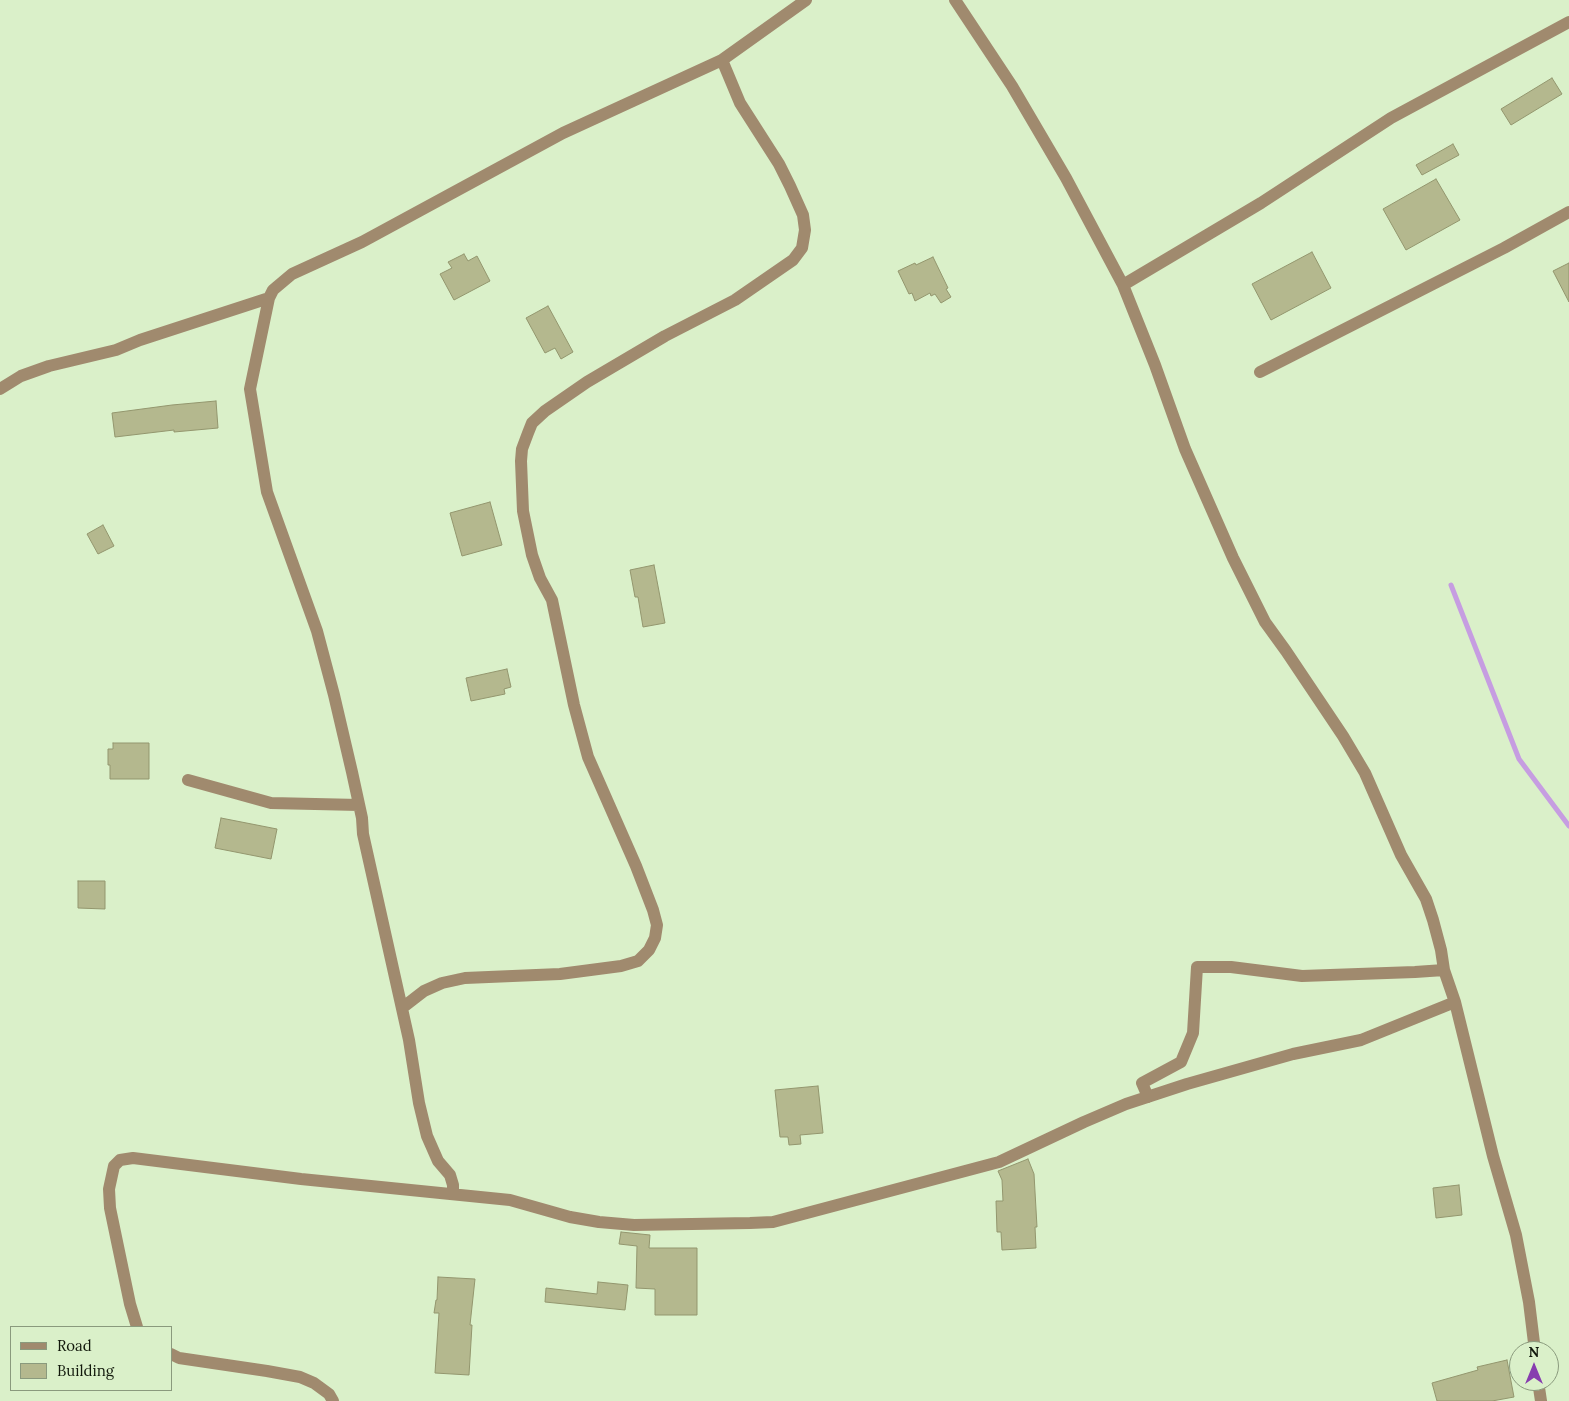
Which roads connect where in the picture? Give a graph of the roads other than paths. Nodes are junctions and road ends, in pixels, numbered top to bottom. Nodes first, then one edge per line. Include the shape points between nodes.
1 (806, 0) edge
2 (955, 0) edge
3 (1569, 22) edge
4 (722, 60) junction
5 (1569, 212) edge
6 (1123, 285) junction
7 (269, 298) junction
8 (1260, 372) dead end
9 (0, 389) edge
10 (188, 780) dead end
11 (359, 805) junction
12 (1444, 970) junction
13 (1455, 1002) junction
14 (402, 1008) junction
15 (1148, 1097) junction
16 (453, 1194) junction
17 (137, 1326) edge
18 (1534, 1341) edge
19 (172, 1354) edge
20 (333, 1401) edge

1 - 4 street
2 - 6 street via 1017,94
3 - 6 street via 1392,118 1261,203
4 - 7 street via 563,133 362,242 292,274 273,290
4 - 14 street via 740,103 779,164 797,200 805,230 802,248 793,260 735,300 665,336 545,410 532,423 521,461 523,511 532,556 552,600 588,757 653,910 657,925 655,938 638,961 621,966 560,974 465,978 424,991
5 - 8 street
6 - 12 street via 1185,449 1233,558 1265,622 1365,773 1401,855 1426,899
7 - 9 street via 116,350 40,369
7 - 11 street via 250,389 267,492 316,631
10 - 11 street via 271,803
11 - 14 street
12 - 13 street
12 - 15 street via 1302,976 1231,967 1198,967 1192,1033 1181,1062 1142,1084
13 - 15 street via 1360,1040 1293,1054
13 - 18 street via 1516,1235
14 - 16 street via 427,1136 438,1161 450,1175
15 - 16 street via 1084,1122 998,1162 773,1222 634,1225 599,1222 510,1200
16 - 17 street via 133,1158 120,1160 114,1166 110,1208
19 - 20 street via 300,1377 314,1383

